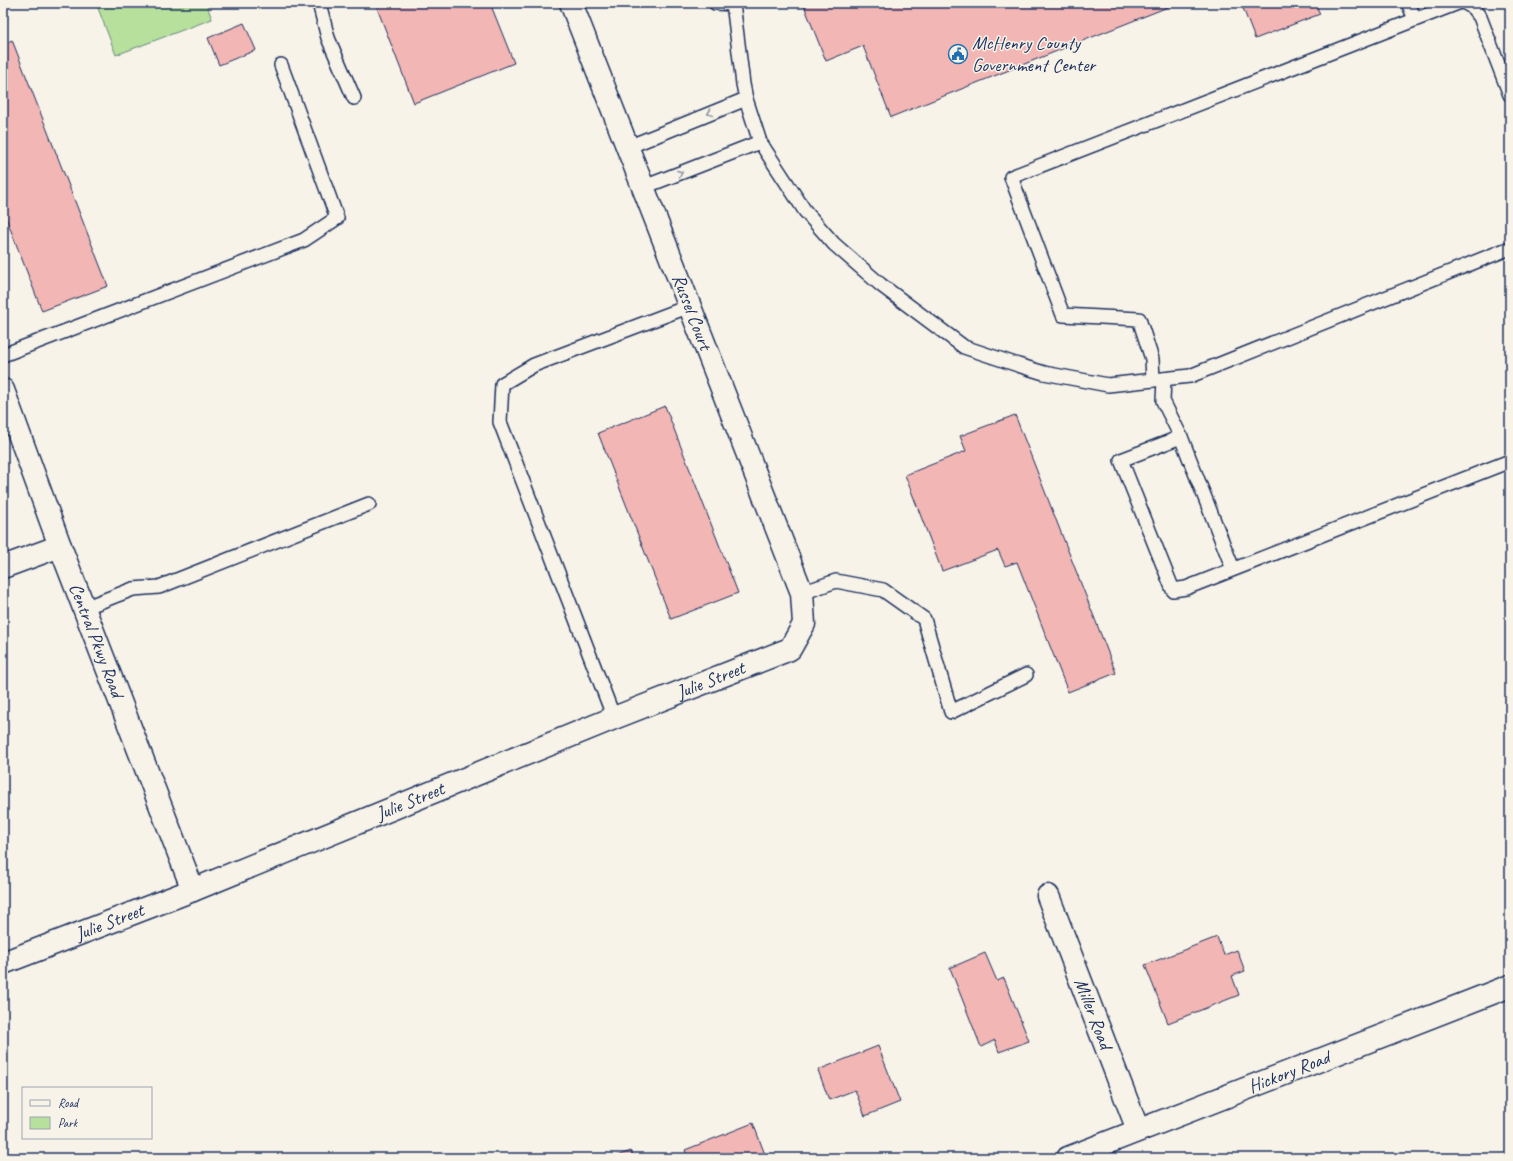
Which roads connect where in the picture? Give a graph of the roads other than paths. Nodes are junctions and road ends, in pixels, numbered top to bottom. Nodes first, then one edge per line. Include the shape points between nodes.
1 (319, 3) edge
2 (571, 3) edge
3 (715, 3) edge
4 (1408, 3) edge
5 (1458, 3) edge
6 (1464, 3) edge
7 (733, 4) edge
8 (1415, 19) junction
9 (281, 65) dead end
10 (1510, 95) edge
11 (354, 98) dead end
12 (746, 99) junction
13 (760, 142) junction
14 (628, 147) junction
15 (644, 187) junction
16 (1510, 248) edge
17 (690, 306) junction
18 (3, 355) edge
19 (1158, 380) junction
20 (3, 390) edge
21 (1181, 437) junction
22 (1510, 461) edge
23 (369, 504) dead end
24 (60, 546) junction
25 (3, 568) edge
26 (1233, 569) junction
27 (802, 593) junction
28 (84, 608) junction
29 (804, 624) joint
30 (1026, 675) dead end
31 (614, 718) junction
32 (193, 890) junction
33 (1048, 896) dead end
34 (3, 963) edge
35 (1510, 986) edge
36 (1138, 1130) junction
37 (1068, 1158) edge

1 - 11 lane via 328,38
2 - 14 street, Russel Court
3 - 7 lane
4 - 8 lane
5 - 8 lane
6 - 10 lane via 1472,6 1480,17
7 - 12 lane
8 - 19 lane via 1011,176 1063,315 1139,319
9 - 18 lane via 337,218 304,240
12 - 13 lane
12 -> 14 lane
15 -> 13 lane
13 - 19 lane via 805,211 834,244 881,285 964,346 1044,373 1108,385
14 - 15 street, Russel Court
15 - 17 street, Russel Court
16 - 19 lane via 1190,376
17 - 27 street, Russel Court
17 - 31 lane via 534,365 502,384 500,422
19 - 21 lane via 1162,401
20 - 24 street, Central Pkwy Road
21 - 26 lane
21 - 26 lane via 1121,460 1173,590 1186,588
22 - 26 lane
23 - 28 lane via 159,587 133,589
24 - 25 street
24 - 28 street, Central Pkwy Road
27 - 29 street, Russel Court
27 - 30 lane via 836,581 883,590 924,619 951,712
28 - 32 street, Central Pkwy Road
29 - 31 street, Julie Street via 790,649
31 - 32 street, Julie Street
32 - 34 street, Julie Street
33 - 36 street, Miller Road
35 - 36 street, Hickory Road
36 - 37 street, Hickory Road

